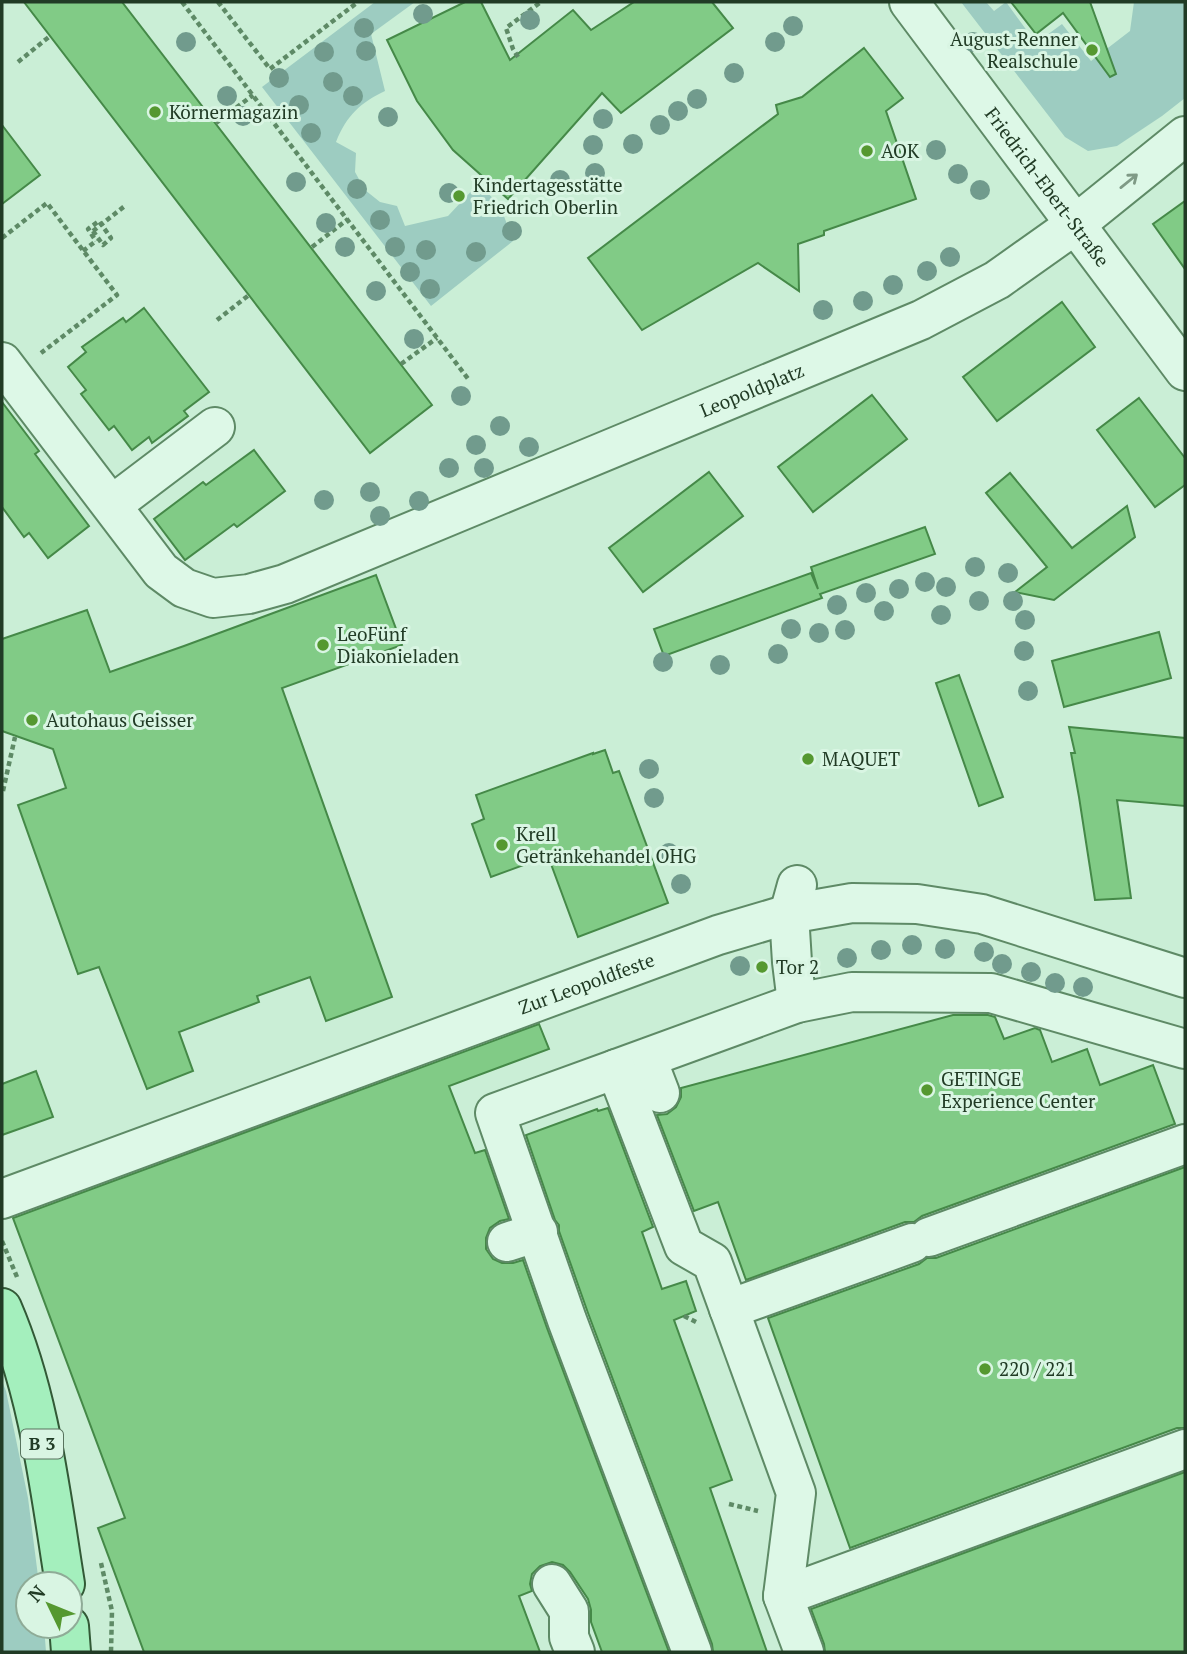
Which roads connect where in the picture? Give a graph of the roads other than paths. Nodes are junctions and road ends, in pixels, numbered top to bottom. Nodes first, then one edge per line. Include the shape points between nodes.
1 (909, 2) edge
2 (1185, 136) edge
3 (1076, 224) junction
4 (4, 365) edge
5 (1185, 370) edge
6 (215, 427) dead end
7 (112, 505) junction
8 (793, 899) junction
9 (1185, 978) edge
10 (797, 1003) junction
11 (1185, 1049) edge
12 (641, 1074) junction
13 (1185, 1144) edge
14 (2, 1199) edge
15 (2, 1308) edge
16 (729, 1309) junction
17 (1185, 1449) edge
18 (63, 1570) edge
19 (552, 1584) dead end
20 (783, 1596) junction
21 (561, 1646) edge
22 (692, 1652) edge
23 (804, 1652) edge

1 - 3 street, Friedrich-Ebert-Straße
3 -> 2 street, Leopoldplatz
3 - 5 street, Friedrich-Ebert-Straße
3 - 7 street, Leopoldplatz via 997,280 921,320 285,584 213,598 184,588 161,571
4 - 7 street, Leopoldplatz
6 - 7 street
8 - 9 street, Zur Leopoldfeste via 917,904 982,914
8 - 10 street
8 - 14 street, Zur Leopoldfeste via 718,935
10 - 11 street via 852,992 991,993
10 - 12 street
12 - 16 street via 684,1247 712,1262
12 - 22 street via 495,1114 523,1237 567,1320
13 - 16 street
15 - 18 main road, B 3 via 31,1391
16 - 20 street via 796,1493
17 - 20 street
19 - 21 street via 569,1611
20 - 23 street

